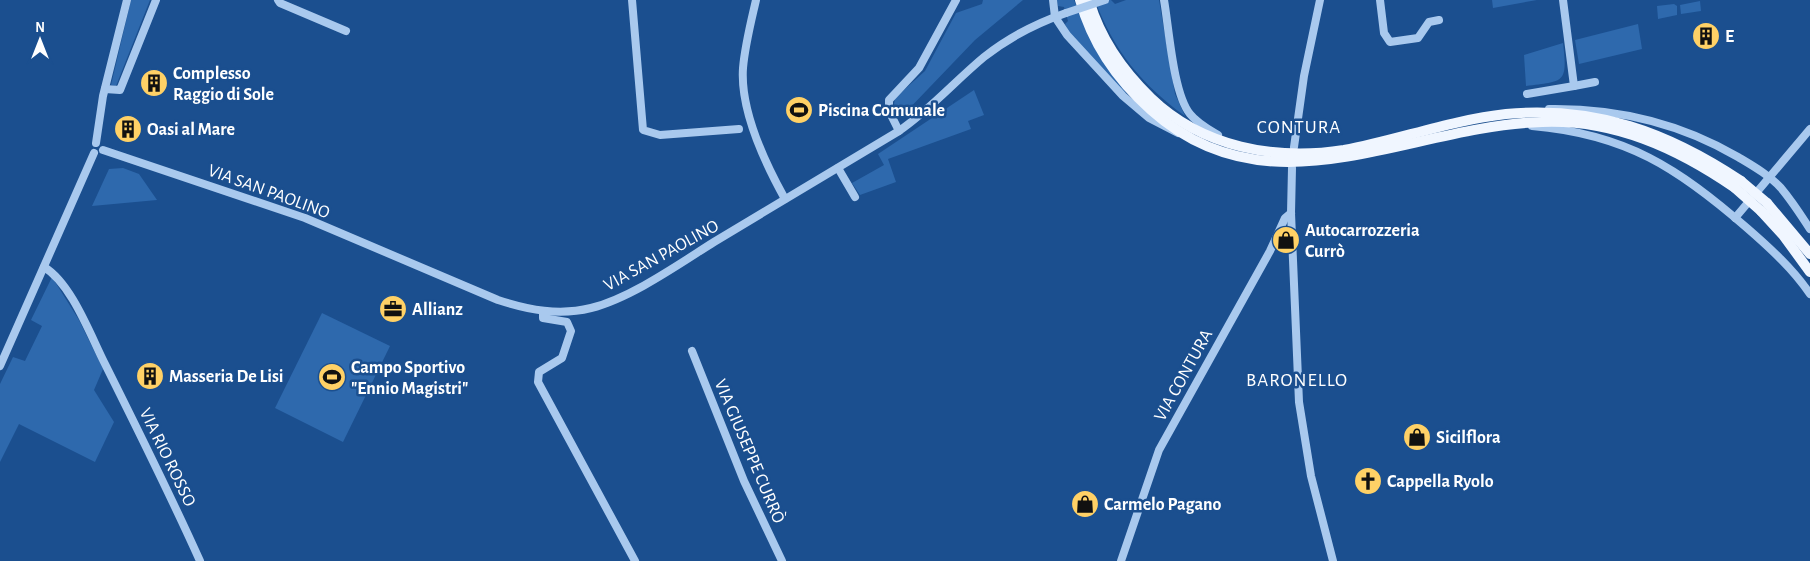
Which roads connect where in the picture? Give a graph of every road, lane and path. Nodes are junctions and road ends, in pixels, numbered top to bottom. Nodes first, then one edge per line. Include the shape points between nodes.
1 (127, 0) edge
2 (156, 0) edge
3 (278, 0) edge
4 (632, 0) edge
5 (756, 0) edge
6 (956, 0) edge
7 (1053, 0) edge
8 (1080, 0) edge
9 (1089, 0) edge
10 (1105, 0) edge
11 (1164, 0) edge
12 (1320, 0) edge
13 (1380, 0) edge
14 (1563, 0) edge
15 (1056, 17) junction
16 (1439, 20) dead end
17 (346, 31) dead end
18 (1595, 82) dead end
19 (1574, 86) junction
20 (105, 89) junction
21 (1527, 94) dead end
22 (1507, 119) junction
23 (739, 129) dead end
24 (1810, 130) edge
25 (899, 131) junction
26 (1186, 137) junction
27 (96, 143) junction
28 (1236, 146) junction
29 (1294, 147) dead end
30 (102, 150) junction
31 (94, 153) junction
32 (838, 168) junction
33 (1292, 168) dead end
34 (1769, 177) junction
35 (855, 197) dead end
36 (786, 199) junction
37 (1764, 207) junction
38 (1291, 213) junction
39 (1735, 218) junction
40 (1810, 229) edge
41 (1810, 254) edge
42 (44, 267) junction
43 (1810, 272) edge
44 (1810, 294) edge
45 (543, 311) junction
46 (692, 351) dead end
47 (0, 366) edge
48 (200, 561) edge
49 (635, 561) edge
50 (782, 561) edge
51 (1121, 561) edge
52 (1333, 561) edge

1 - 20 street
2 - 20 street via 120,90
3 - 17 street
4 - 23 street via 642,130 660,135
5 - 36 street via 743,69 745,100 753,129
6 - 25 street via 918,68 889,100 889,111
7 - 15 street
8 - 26 main road via 1098,45 1118,75 1146,106
9 - 28 main road via 1107,42 1137,84 1160,106 1192,128
10 - 15 street, VIA SAN PAOLINO, bridge
11 - 28 street via 1178,83 1186,107 1206,128
12 - 29 street via 1304,76
13 - 16 street via 1384,33 1390,42 1418,38 1429,22
14 - 19 street
15 - 25 street, VIA SAN PAOLINO via 1011,38 985,56 930,108
15 - 26 street via 1067,35 1140,112
18 - 19 street
19 - 21 street
20 - 27 street
22 - 26 main road via 1346,158 1305,162 1280,163 1234,157
22 - 28 main road via 1336,151 1280,153
22 - 34 street via 1543,109 1572,108 1625,114 1689,132 1723,148
22 - 37 main road, bridge via 1620,131 1648,140 1738,184
22 - 39 street via 1626,145 1672,169
24 - 34 street
25 - 32 street, VIA SAN PAOLINO
27 - 30 street
27 - 31 street via 92,148
30 - 31 street via 99,154
30 - 45 street, VIA SAN PAOLINO via 305,218 498,300
31 - 42 street
32 - 35 street
32 - 36 street, VIA SAN PAOLINO
33 - 38 street
34 - 39 street
34 - 40 street via 1781,188
36 - 45 street, VIA SAN PAOLINO via 614,300 574,311
37 - 41 main road
37 - 43 main road
38 - 51 street, VIA CONTURA via 1285,218 1270,251 1159,450
38 - 52 street via 1303,434 1310,476
39 - 44 street via 1772,250
42 - 47 street
42 - 48 street, VIA RIO ROSSO via 56,274 82,318
45 - 49 street via 543,318 567,322 571,331 562,358 539,372 538,382
46 - 50 street, VIA GIUSEPPE CURRÒ via 744,481

